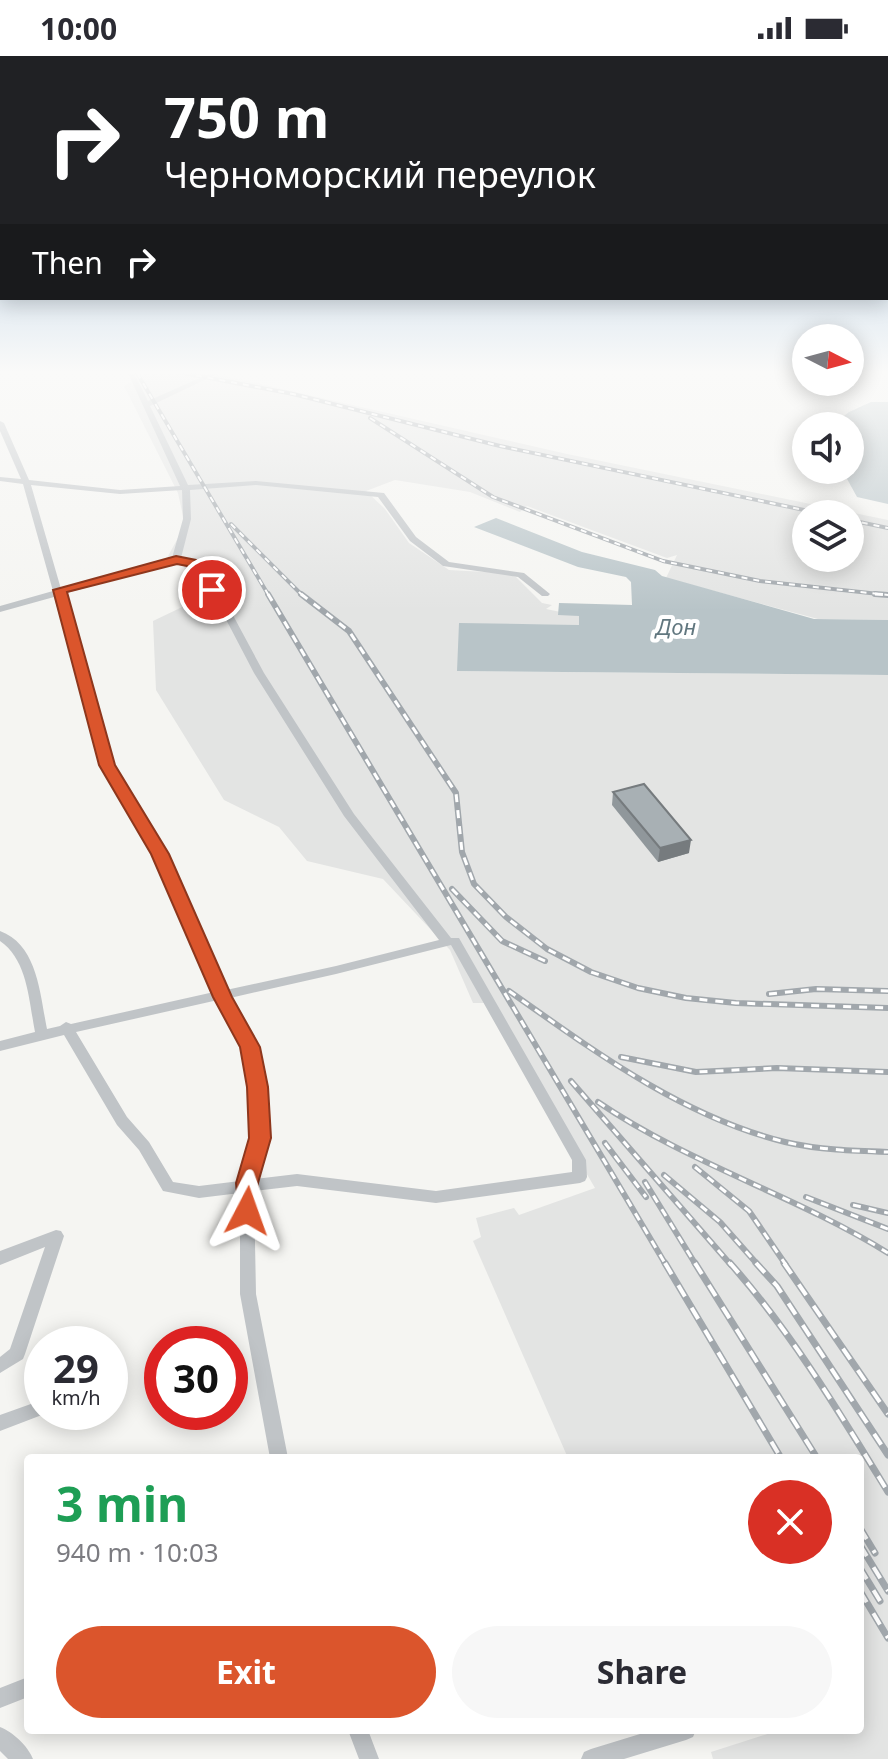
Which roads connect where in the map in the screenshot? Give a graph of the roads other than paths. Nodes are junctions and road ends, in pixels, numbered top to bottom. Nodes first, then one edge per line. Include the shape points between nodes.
1 (13, 452) edge
2 (169, 452) edge
3 (0, 479) edge
4 (26, 482) junction
5 (186, 490) junction
6 (176, 560) junction
7 (59, 590) junction
8 (545, 594) dead end
9 (0, 609) edge
10 (0, 935) edge
11 (451, 941) junction
12 (223, 997) junction
13 (66, 1027) junction
14 (42, 1035) junction
15 (0, 1046) edge
16 (247, 1183) junction
17 (0, 1258) edge
18 (0, 1366) edge
19 (24, 1414) edge
20 (0, 1423) edge
21 (278, 1454) edge
22 (24, 1689) edge
23 (0, 1698) edge
24 (360, 1734) edge
25 (673, 1734) edge
26 (0, 1737) edge
27 (23, 1759) edge
28 (369, 1759) edge
29 (591, 1759) edge

1 - 4 street
2 - 5 street
3 - 4 street
4 - 5 street via 120,492
4 - 7 street
5 - 6 street via 187,519
5 - 8 street via 256,483 381,495 413,539 446,564 521,575
6 - 7 street
6 - 11 street via 191,562 202,573 350,816
7 - 9 street
7 - 12 street via 107,765 160,854
10 - 14 street via 14,942 24,960
11 - 12 street
11 - 16 street via 579,1160 580,1177 436,1197 297,1180
12 - 13 street
12 - 16 street via 250,1047 258,1087 260,1138
13 - 14 street
13 - 16 street via 168,1187 199,1192
14 - 15 street
16 - 21 street via 248,1294
17 - 18 street via 56,1236 17,1354
19 - 20 street
22 - 23 street
24 - 28 street
25 - 29 street
26 - 27 street

